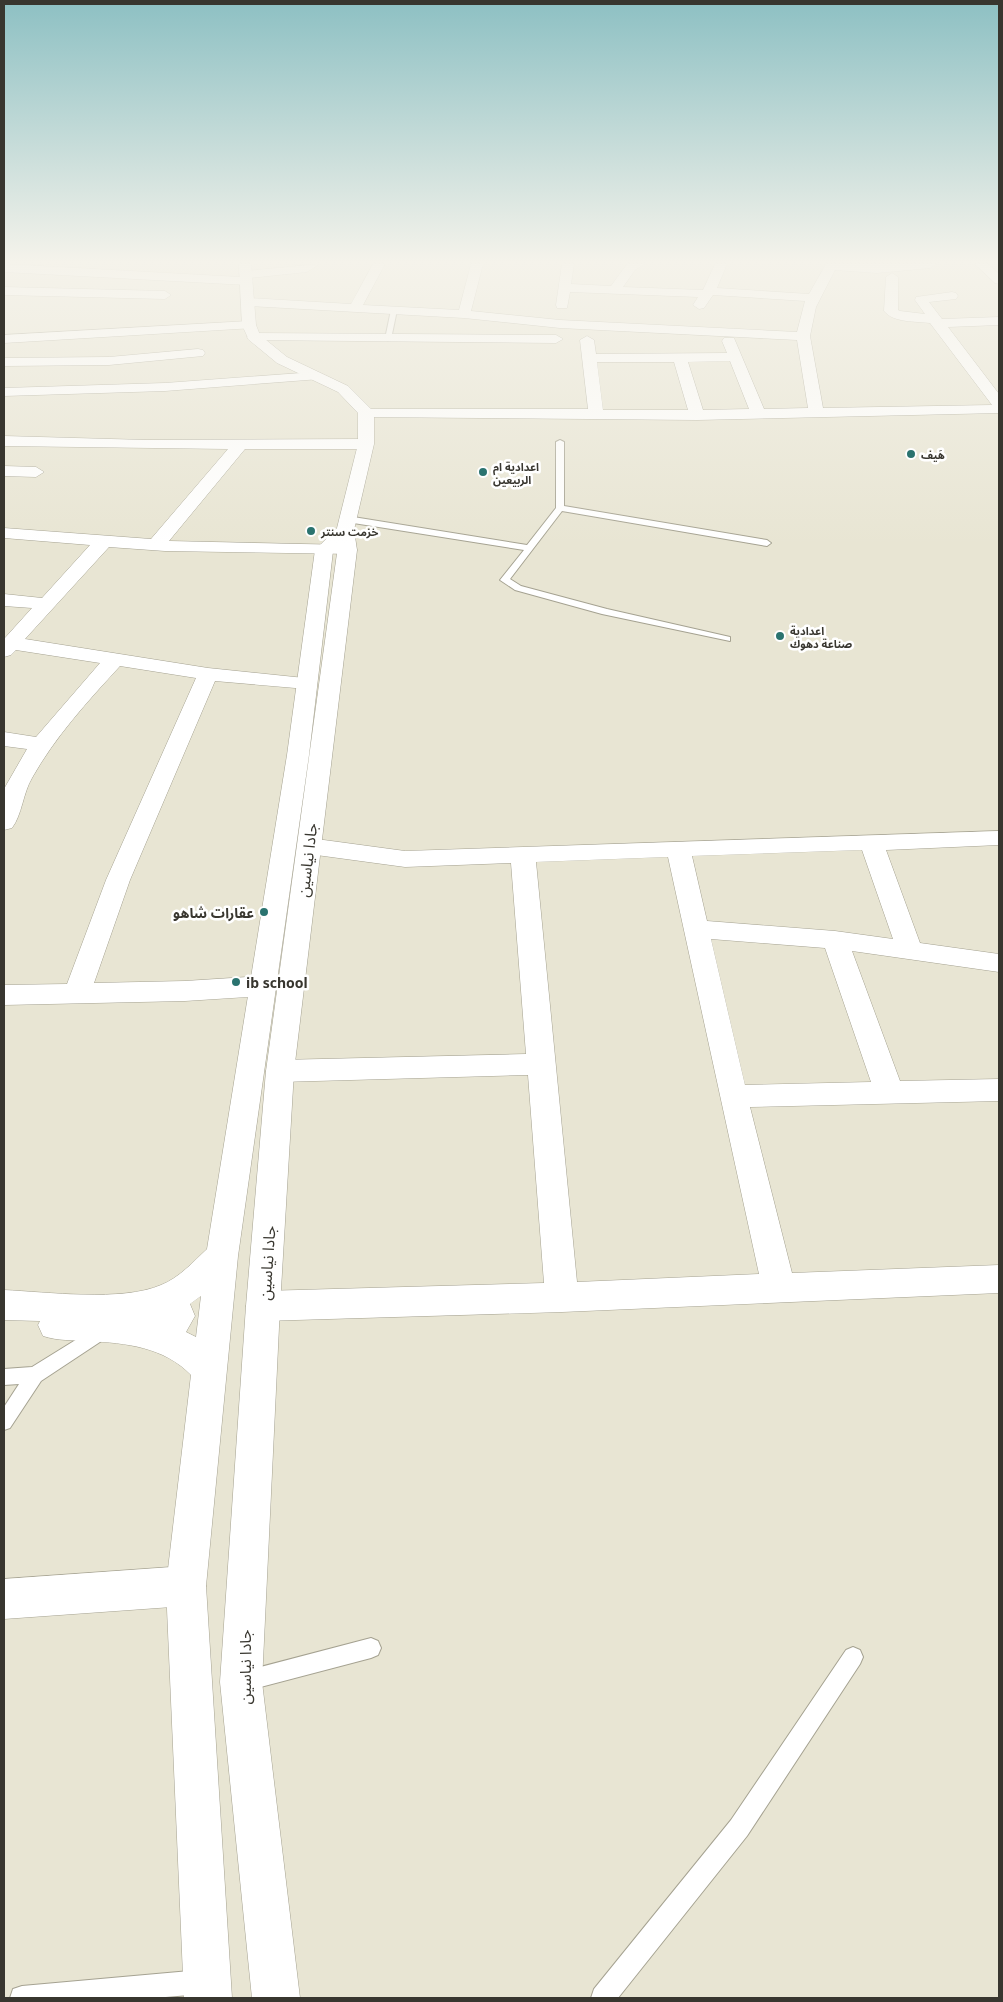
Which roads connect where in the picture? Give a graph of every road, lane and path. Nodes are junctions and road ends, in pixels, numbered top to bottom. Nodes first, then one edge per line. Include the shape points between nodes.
1 (149, 357) edge
2 (199, 357) edge
3 (278, 357) edge
4 (642, 357) edge
5 (680, 357) edge
6 (735, 357) edge
7 (807, 357) edge
8 (964, 357) edge
9 (590, 358) joint
10 (4, 362) edge
11 (315, 376) junction
12 (999, 380) edge
13 (982, 381) junction
14 (207, 384) junction
15 (4, 392) edge
16 (999, 404) edge
17 (999, 409) edge
18 (366, 412) junction
19 (816, 412) junction
20 (758, 413) junction
21 (596, 415) junction
22 (697, 415) junction
23 (4, 441) edge
24 (560, 442) dead end
25 (366, 444) junction
26 (240, 445) junction
27 (4, 471) edge
28 (36, 472) dead end
29 (560, 508) junction
30 (4, 533) edge
31 (341, 537) junction
32 (104, 541) junction
33 (767, 543) dead end
34 (156, 545) junction
35 (531, 548) junction
36 (4, 600) edge
37 (47, 604) junction
38 (726, 638) dead end
39 (8, 647) edge
40 (114, 660) junction
41 (208, 674) junction
42 (307, 682) junction
43 (4, 739) edge
44 (43, 745) junction
45 (8, 793) edge
46 (4, 823) edge
47 (999, 838) edge
48 (871, 842) junction
49 (309, 846) junction
50 (678, 849) junction
51 (523, 854) junction
52 (696, 929) junction
53 (835, 940) junction
54 (910, 951) junction
55 (999, 963) edge
56 (262, 986) junction
57 (77, 994) junction
58 (4, 995) edge
59 (269, 1040) junction
60 (540, 1064) junction
61 (280, 1071) junction
62 (999, 1090) edge
63 (889, 1092) junction
64 (733, 1096) junction
65 (222, 1256) junction
66 (999, 1279) edge
67 (779, 1288) junction
68 (562, 1297) junction
69 (162, 1300) junction
70 (4, 1305) edge
71 (264, 1306) junction
72 (4, 1323) edge
73 (109, 1327) junction
74 (152, 1336) junction
75 (208, 1369) junction
76 (35, 1375) junction
77 (4, 1377) edge
78 (4, 1422) edge
79 (186, 1586) junction
80 (4, 1598) edge
81 (371, 1648) dead end
82 (853, 1657) dead end
83 (241, 1682) junction
84 (207, 1990) edge
85 (22, 1998) edge
86 (276, 1998) edge
87 (603, 1998) edge

1 - 10 street
2 - 14 street
3 - 11 street
4 - 9 street
5 - 22 street
6 - 20 street
7 - 19 street
8 - 13 street
9 - 21 street
11 - 14 street
11 - 18 street via 343,389
12 - 13 street
13 - 16 street
14 - 15 street
17 - 19 street
18 - 21 street
18 - 25 street
19 - 20 street
20 - 22 street
21 - 22 street
23 - 26 street
24 - 29 lane
25 - 26 street
25 - 31 street
26 - 34 street
27 - 28 street
29 - 33 lane
29 - 35 lane
30 - 32 street
31 - 34 street
31 - 35 lane
31 - 42 street, جادا نیاسین
31 - 49 street, جادا نیاسین
32 - 34 street
32 - 37 street
35 - 38 lane via 505,580 518,588 605,612
36 - 37 street
37 - 39 street
39 - 40 street
40 - 41 street
40 - 44 street
41 - 42 street
41 - 57 street via 118,880
42 - 56 street, جادا نیاسین
43 - 44 street
44 - 45 street
45 - 46 street
47 - 48 street
48 - 50 street
48 - 54 street
49 - 51 street via 405,859
49 - 59 street, جادا نیاسین
50 - 51 street
50 - 52 street
51 - 60 street
52 - 53 street
52 - 64 street
53 - 54 street
53 - 63 street
54 - 55 street
56 - 57 street
56 - 59 street, جادا نیاسین
57 - 58 street
59 - 61 street, جادا نیاسین
59 - 65 street, جادا نیاسین
60 - 61 street
60 - 68 street
61 - 71 street, جادا نیاسین
62 - 63 street
63 - 64 street
64 - 67 street
65 - 69 street via 186,1288
65 - 75 street, جادا نیاسین
66 - 67 street
67 - 68 street
68 - 71 street
69 - 70 street via 116,1307
69 - 74 street via 176,1308 178,1316 170,1326
71 - 83 street, جادا نیاسین
72 - 73 street
73 - 74 street
73 - 76 lane
74 - 75 street via 189,1350
75 - 79 street, جادا نیاسین
76 - 77 lane
76 - 78 lane
79 - 80 street
79 - 84 street, جادا نیاسین
81 - 83 lane
82 - 87 lane via 739,1828
83 - 86 street, جادا نیاسین
84 - 85 lane

